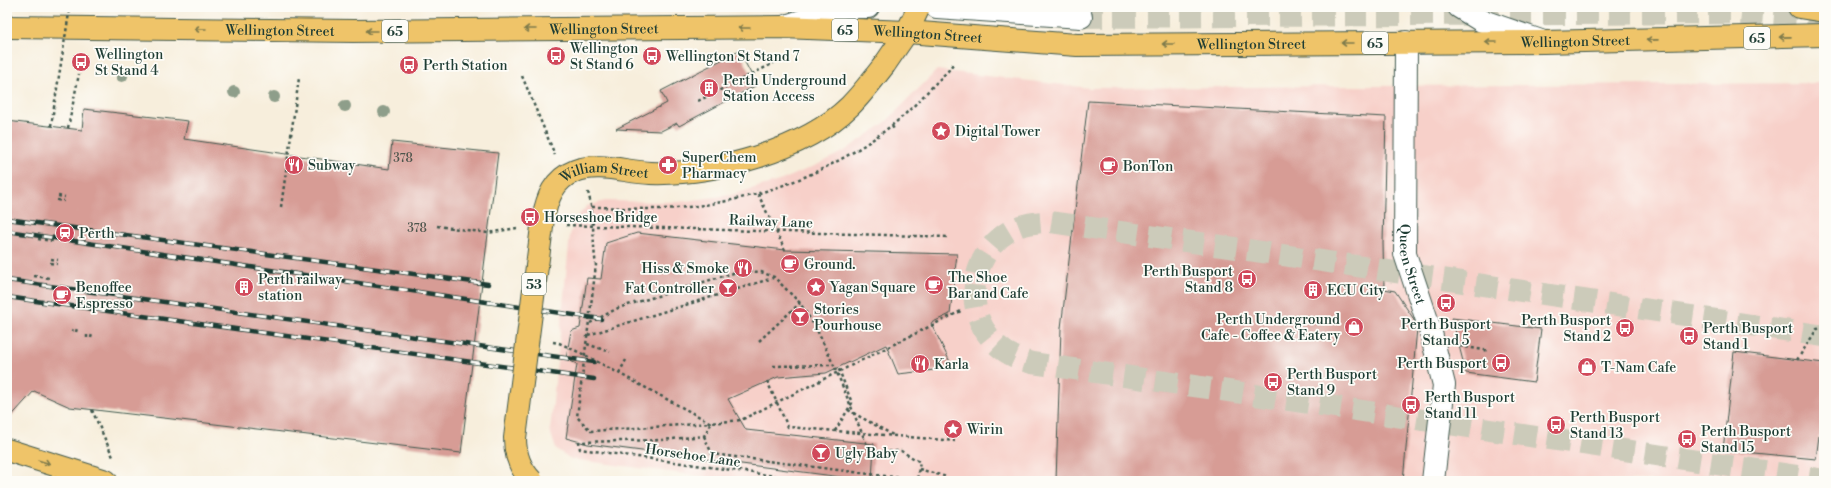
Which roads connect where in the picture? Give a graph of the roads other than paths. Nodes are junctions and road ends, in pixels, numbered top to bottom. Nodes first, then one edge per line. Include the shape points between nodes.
1 (868, 7) edge
2 (919, 7) edge
3 (937, 7) edge
4 (1459, 7) edge
5 (1799, 7) edge
6 (1824, 11) edge
7 (1081, 17) tunnel mouth
8 (7, 27) edge
9 (782, 28) junction
10 (907, 32) junction
11 (1824, 36) edge
12 (1406, 42) junction
13 (1544, 42) junction
14 (7, 450) edge
15 (106, 481) edge
16 (532, 481) edge
17 (1433, 481) edge

1 - 9 street via 844,7
2 - 10 main road, William Street / 53
3 - 7 street
4 - 13 street via 1480,20
5 - 6 main road
9 -> 8 main road, Wellington Street / 65 via 353,31
9 - 10 main road, Wellington Street / 65
12 -> 10 main road, Wellington Street / 65 via 1077,45
10 - 16 main road, William Street / 53, bridge via 885,64 850,106 810,136 772,152 728,164 687,171 650,173 591,167 574,171 558,183 548,197 543,219 515,438 519,462
11 -> 13 main road, Wellington Street / 65
13 -> 12 main road, Wellington Street / 65
12 - 17 street, Queen Street via 1404,254 1430,329 1444,385
14 -> 15 main road

